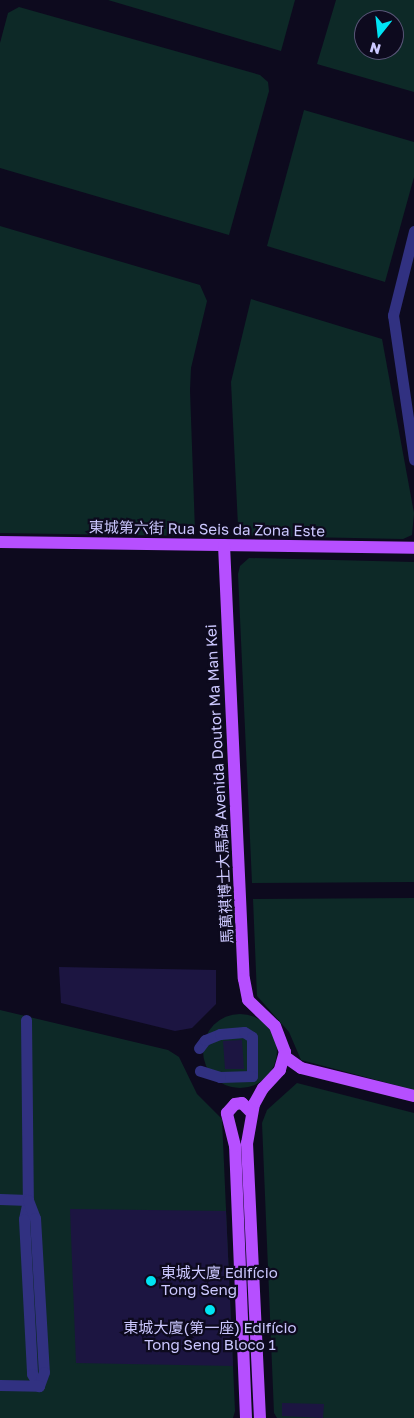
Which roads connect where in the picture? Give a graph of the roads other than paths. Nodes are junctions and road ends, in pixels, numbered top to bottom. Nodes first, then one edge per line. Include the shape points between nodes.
1 (414, 231) edge
2 (414, 459) edge
3 (0, 542) edge
4 (224, 545) junction
5 (414, 548) edge
6 (26, 1020) dead end
7 (199, 1048) dead end
8 (284, 1056) junction
9 (200, 1071) dead end
10 (414, 1096) edge
11 (252, 1113) junction
12 (0, 1199) edge
13 (28, 1200) junction
14 (0, 1384) edge
15 (246, 1418) edge
16 (260, 1418) edge

1 - 2 street via 393,315
3 - 4 main road, 東城第六街 Rua Seis da Zona Este
4 - 5 main road, 東城第六街 Rua Seis da Zona Este
4 - 8 main road, 馬萬祺博士大馬路 Avenida Doutor Ma Man Kei via 244,979 248,1000 280,1034
6 - 13 street
7 - 9 street via 205,1040 220,1034 244,1032 252,1038 252,1076 215,1076
8 - 10 main road via 301,1068
8 - 11 main road via 276,1078 262,1088
11 - 15 main road via 242,1103 235,1104 227,1113 235,1146
11 - 16 main road via 247,1143
12 - 13 street
13 - 14 street via 24,1218 32,1374 39,1386

